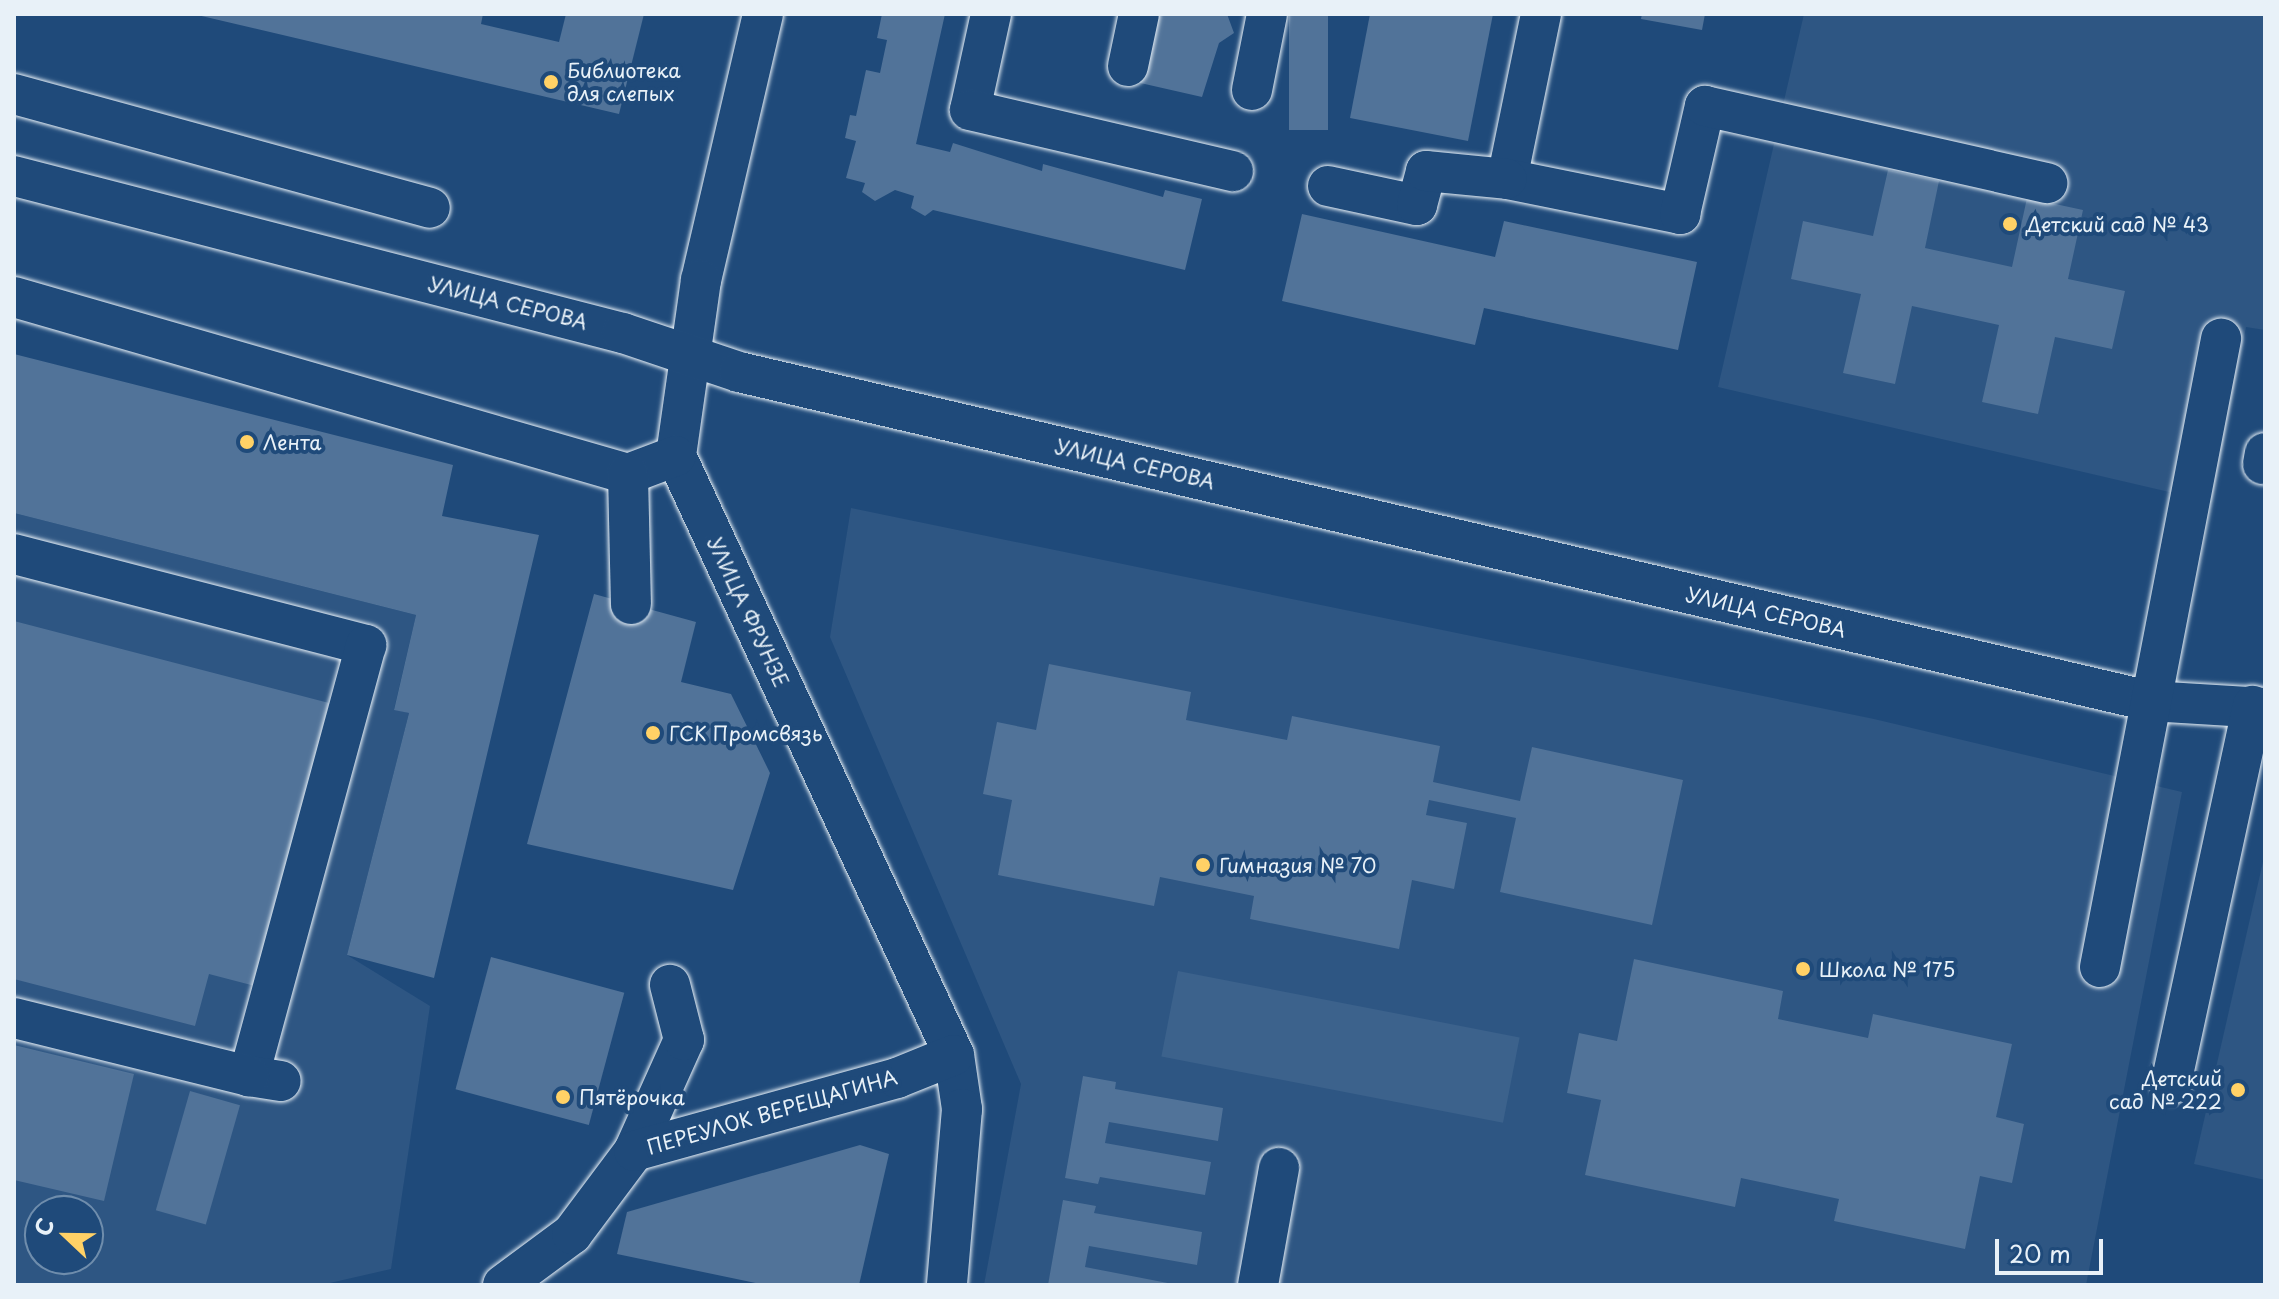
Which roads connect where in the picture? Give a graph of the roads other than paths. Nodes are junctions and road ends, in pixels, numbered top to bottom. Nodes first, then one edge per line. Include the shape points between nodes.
1 (763, 14) edge
2 (991, 14) edge
3 (1139, 14) edge
4 (1267, 14) edge
5 (1541, 14) edge
6 (1128, 66) dead end
7 (1252, 90) dead end
8 (14, 94) edge
9 (1233, 171) dead end
10 (14, 176) edge
11 (1507, 179) junction
12 (2047, 183) dead end
13 (1328, 186) dead end
14 (430, 208) dead end
15 (14, 297) edge
16 (2221, 339) dead end
17 (689, 354) junction
18 (676, 456) junction
19 (628, 474) junction
20 (14, 554) edge
21 (631, 604) dead end
22 (2149, 701) junction
23 (2259, 707) edge
24 (2100, 967) dead end
25 (670, 985) dead end
26 (14, 1018) edge
27 (954, 1055) junction
28 (2171, 1084) dead end
29 (634, 1151) junction
30 (1279, 1168) dead end
31 (506, 1285) edge
32 (947, 1285) edge
33 (1258, 1285) edge

1 - 17 street
2 - 9 street via 970,110
3 - 6 street
4 - 7 street
5 - 11 street
8 - 14 street
10 - 17 street, УЛИЦА СЕРОВА
11 - 12 street via 1680,214 1705,106
11 - 13 street via 1426,171 1417,205
15 - 19 street
16 - 22 street
17 - 18 street
17 - 22 street, УЛИЦА СЕРОВА via 739,372
18 - 19 street
18 - 27 street, УЛИЦА ФРУНЗЕ
19 - 21 street
20 - 26 street via 366,645 265,1078
22 - 23 street, УЛИЦА СЕРОВА
22 - 24 street
23 - 28 street
25 - 29 street via 684,1040
27 - 29 street, ПЕРЕУЛОК ВЕРЕЩАГИНА via 897,1078
27 - 32 street, УЛИЦА ФРУНЗЕ via 962,1109
29 - 31 street, ПЕРЕУЛОК ВЕРЕЩАГИНА via 572,1234
30 - 33 street

